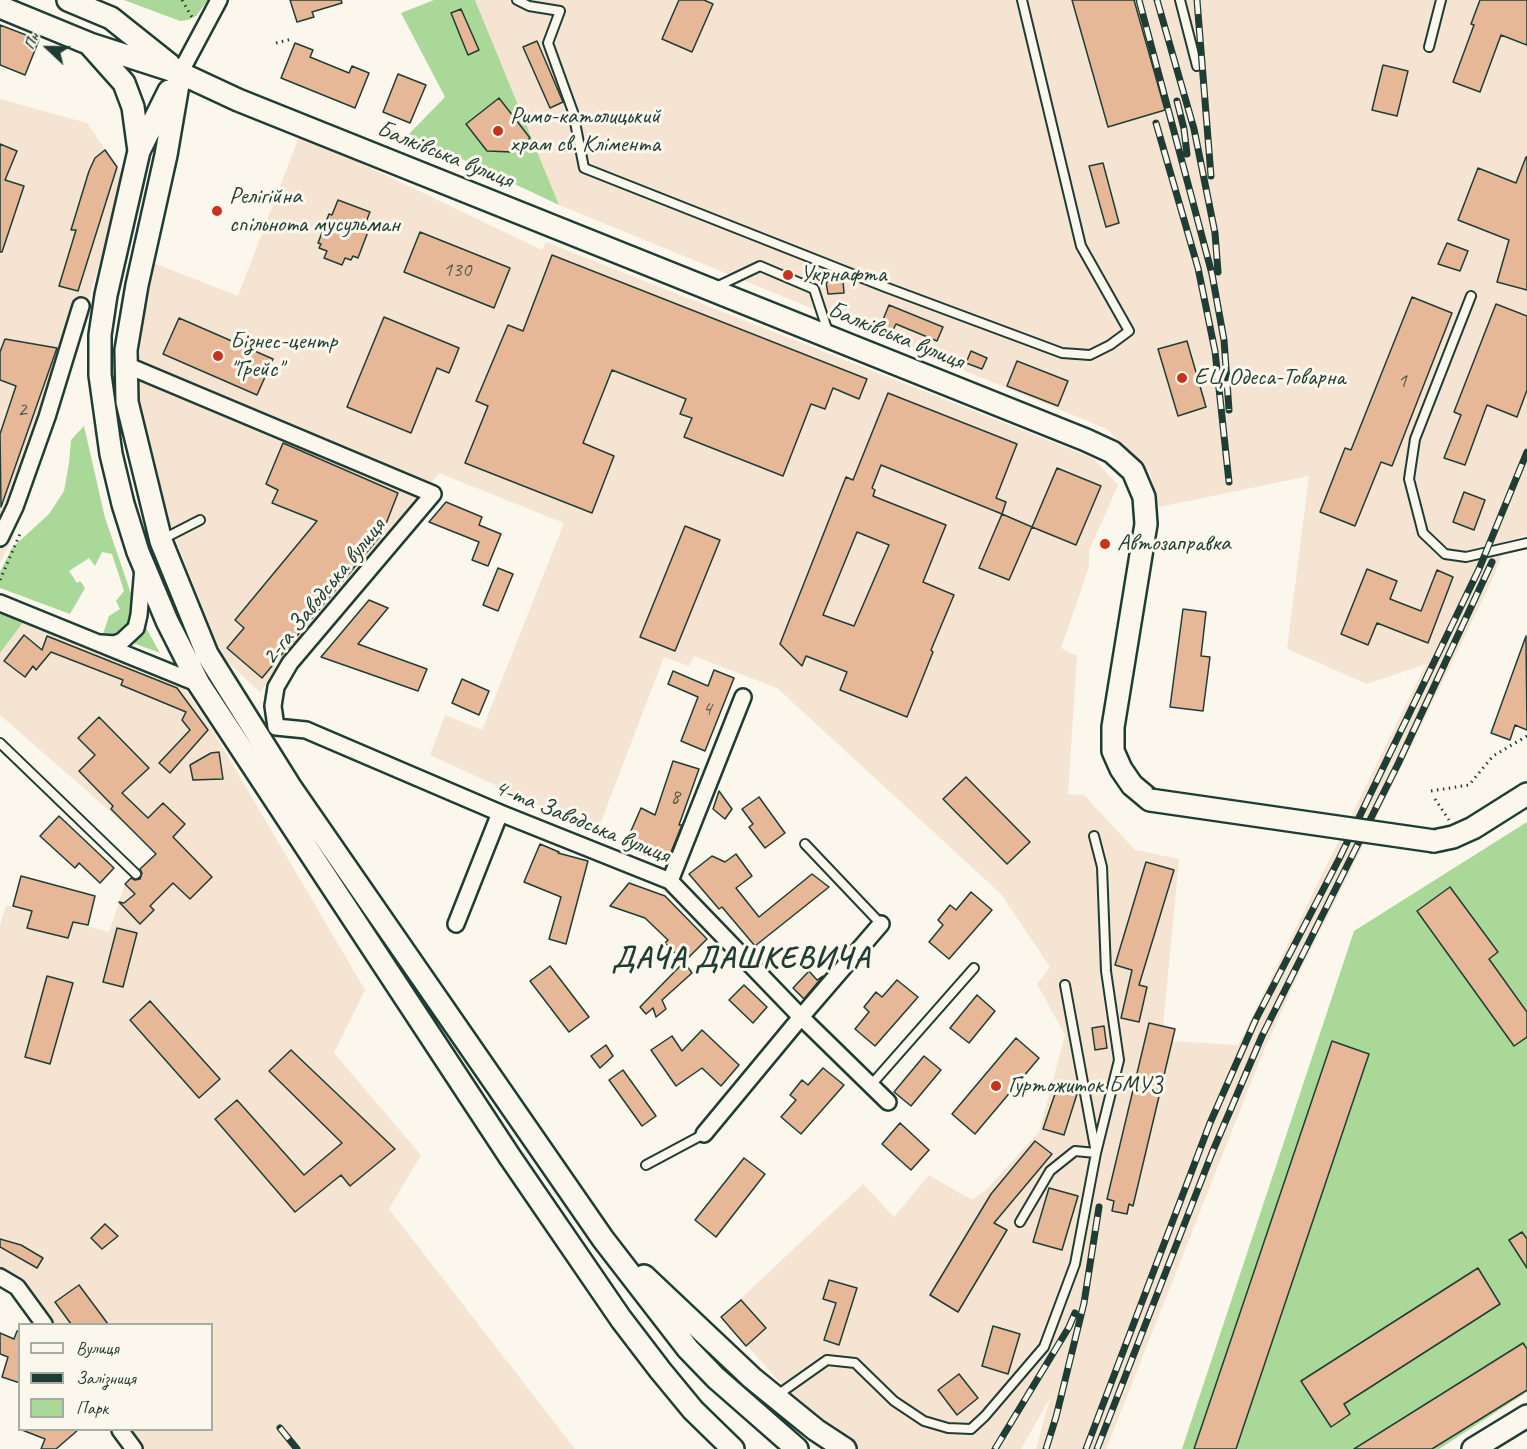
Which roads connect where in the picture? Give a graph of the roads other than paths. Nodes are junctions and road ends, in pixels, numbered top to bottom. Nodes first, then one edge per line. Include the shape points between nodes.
1 (68, 0) edge
2 (219, 0) edge
3 (517, 0) edge
4 (1022, 0) edge
5 (1180, 0) edge
6 (1441, 0) edge
7 (0, 7) edge
8 (90, 44) junction
9 (1429, 47) dead end
10 (1197, 66) dead end
11 (180, 73) junction
12 (139, 151) junction
13 (711, 290) junction
14 (1471, 296) dead end
15 (81, 306) dead end
16 (830, 337) junction
17 (126, 365) junction
18 (200, 520) dead end
19 (0, 538) edge
20 (161, 540) junction
21 (1527, 543) edge
22 (143, 564) junction
23 (0, 603) edge
24 (99, 642) junction
25 (199, 684) junction
26 (742, 698) dead end
27 (270, 735) junction
28 (0, 743) edge
29 (1527, 794) edge
30 (500, 813) junction
31 (1094, 836) dead end
32 (805, 844) dead end
33 (136, 874) dead end
34 (670, 881) junction
35 (456, 924) dead end
36 (881, 924) joint
37 (974, 969) dead end
38 (1065, 985) dead end
39 (801, 1017) junction
40 (871, 1085) junction
41 (888, 1102) dead end
42 (704, 1134) joint
43 (1096, 1154) junction
44 (646, 1165) dead end
45 (1020, 1222) dead end
46 (603, 1239) junction
47 (0, 1278) edge
48 (43, 1323) edge
49 (775, 1396) junction
50 (1527, 1416) edge
51 (121, 1431) edge
52 (1482, 1447) edge
53 (134, 1449) edge
54 (733, 1449) edge
55 (797, 1449) edge
56 (845, 1449) edge

1 - 11 street, Балківська вулиця via 111,18
2 - 11 street
3 - 4 lane via 560,11 549,43 573,112 584,168 1062,353 1090,355 1129,331 1081,246
5 - 10 lane
6 - 9 lane
7 - 8 street, Балківська вулиця
8 - 11 street, Балківська вулиця
8 - 12 street via 124,83 133,107
11 - 12 street
11 - 13 street, Балківська вулиця via 238,100
11 - 17 street via 137,285
12 - 22 street via 106,295 100,366 111,454
13 - 16 street, Балківська вулиця
13 - 16 lane via 760,266 814,289
14 - 21 lane via 1415,439 1409,479 1423,534 1445,554 1466,557
15 - 19 street via 43,428
16 - 29 street, Балківська вулиця, bridge via 1086,440 1112,452 1133,471 1144,496 1146,524 1113,727 1113,751 1132,785 1150,800 1434,841 1473,828
17 - 20 street via 127,402
17 - 27 street, 2-га Заводська вулиця via 433,494 290,663 276,687
18 - 20 lane
20 - 27 street via 207,654
22 - 24 street via 136,628 115,644
22 - 25 street
23 - 24 street
24 - 25 street
25 - 54 street via 614,1309 687,1402
26 - 34 street
27 - 30 street, 4-та Заводська вулиця via 306,730
27 - 46 street via 291,788
28 - 33 lane
30 - 34 street, 4-та Заводська вулиця
30 - 35 street
31 - 43 lane via 1102,867 1106,971 1119,1060
32 - 36 lane
34 - 39 street, 4-та Заводська вулиця
36 - 39 street
37 - 40 lane
38 - 43 lane
39 - 40 street, 4-та Заводська вулиця
39 - 42 street
40 - 41 street, 4-та Заводська вулиця
42 - 44 lane
43 - 45 lane via 1075,1151 1050,1171
43 - 49 lane via 1075,1264 1044,1347 971,1429 924,1421 894,1401 855,1363 827,1360
46 - 49 street
46 - 55 street via 688,1349
47 - 48 street via 16,1287
49 - 56 street
50 - 52 street
51 - 53 street

